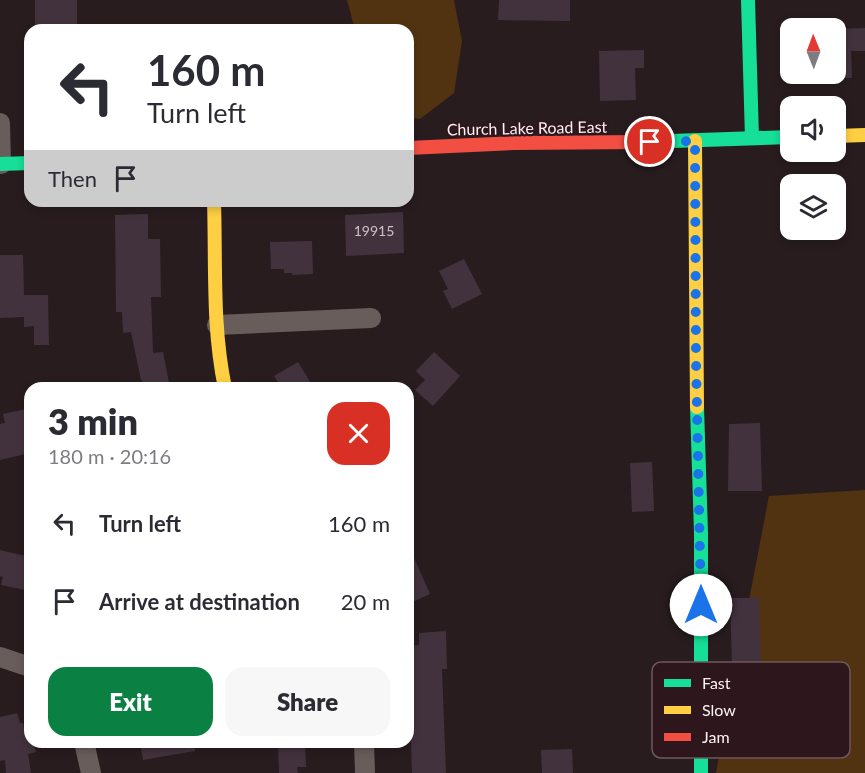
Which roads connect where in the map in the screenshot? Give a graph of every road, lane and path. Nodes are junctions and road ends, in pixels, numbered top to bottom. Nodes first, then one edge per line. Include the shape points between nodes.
1 (748, 0) edge
2 (0, 123) edge
3 (865, 135) edge
4 (846, 136) edge
5 (780, 137) edge
6 (752, 138) junction
7 (695, 141) junction
8 (414, 148) edge
9 (24, 163) edge
10 (1, 164) edge
11 (214, 207) edge
12 (371, 318) dead end
13 (217, 325) junction
14 (224, 382) edge
15 (0, 657) edge
16 (701, 662) edge
17 (24, 666) edge
18 (85, 748) edge
19 (364, 748) edge
20 (91, 773) edge
21 (365, 773) edge

1 - 6 street
2 - 10 street
3 - 4 street
5 - 6 street, Church Lake Road East
6 - 7 street, Church Lake Road East
7 - 8 street, Church Lake Road East
7 - 16 street
9 - 10 street
11 - 13 street
12 - 13 street
13 - 14 street
15 - 17 street
18 - 20 street
19 - 21 street

